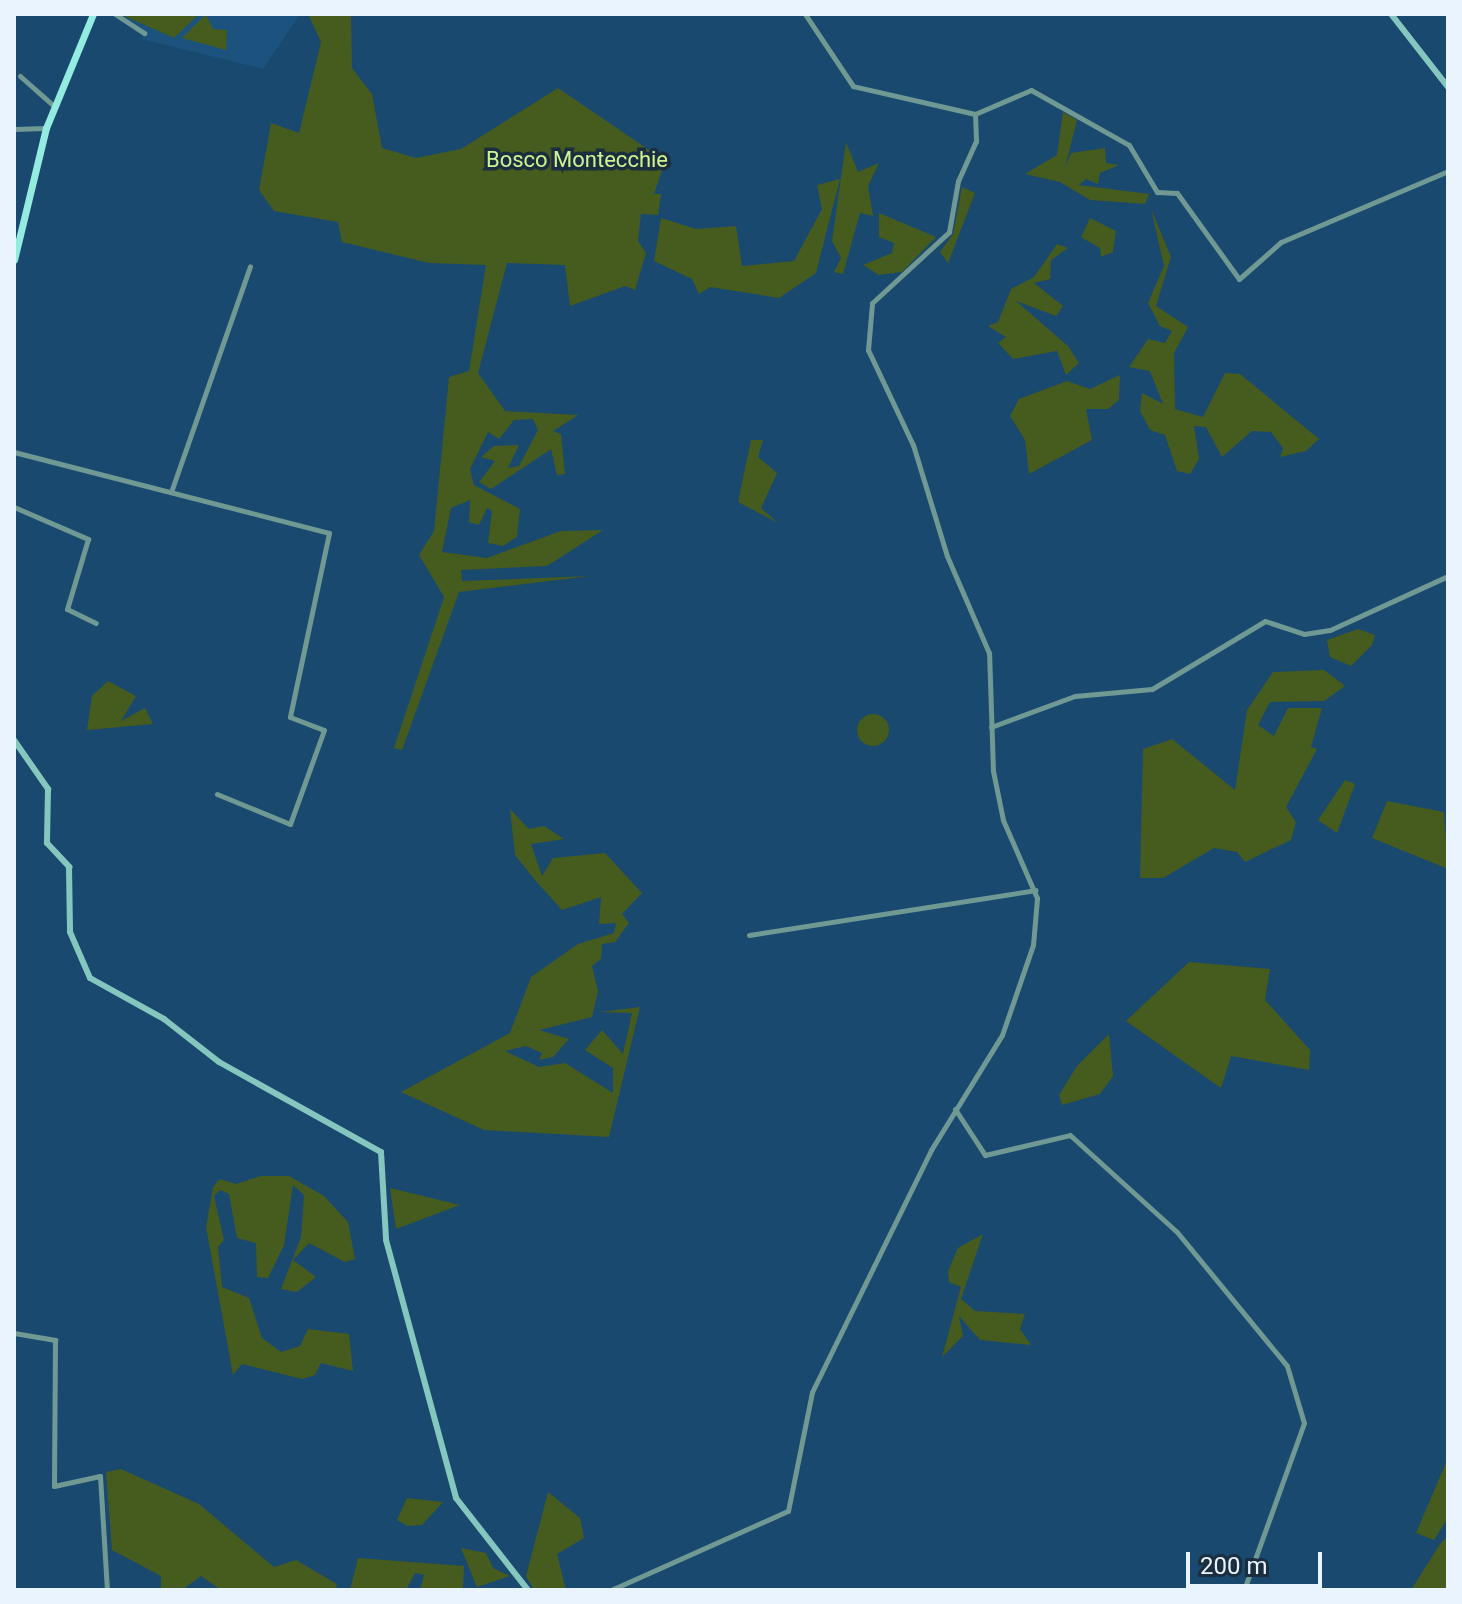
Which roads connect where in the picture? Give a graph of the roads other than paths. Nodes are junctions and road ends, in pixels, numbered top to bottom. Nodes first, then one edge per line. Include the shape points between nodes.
1 (93, 14) edge
2 (115, 14) edge
3 (805, 14) edge
4 (1391, 14) edge
5 (144, 33) dead end
6 (20, 76) dead end
7 (1448, 87) edge
8 (55, 107) junction
9 (975, 114) junction
10 (46, 128) junction
11 (14, 129) edge
12 (1448, 171) edge
13 (14, 260) edge
14 (250, 266) dead end
15 (14, 452) edge
16 (171, 492) junction
17 (14, 507) edge
18 (1448, 576) edge
19 (96, 623) dead end
20 (991, 727) junction
21 (14, 740) edge
22 (217, 794) dead end
23 (1035, 890) junction
24 (749, 935) dead end
25 (954, 1108) junction
26 (14, 1333) edge
27 (107, 1590) edge
28 (528, 1590) edge
29 (611, 1590) edge
30 (1244, 1590) edge

1 - 8 main road
2 - 5 street
3 - 9 street via 853,86
4 - 7 street
6 - 8 street
8 - 10 main road
9 - 12 street via 1031,90 1129,145 1157,192 1177,193 1239,279 1281,242
9 - 20 street via 976,141 958,181 949,232 872,303 868,350 913,445 947,556 989,653
10 - 11 street
10 - 13 main road
14 - 16 street
15 - 16 street
16 - 22 street via 329,533 290,717 324,730 290,824
17 - 19 street via 88,539 67,609
18 - 20 street via 1330,630 1304,634 1265,621 1152,689 1075,696
20 - 23 street via 1003,820
21 - 28 street via 48,789 47,843 69,867 70,932 90,978 164,1019 219,1062 381,1152 386,1240 456,1498
23 - 24 street
23 - 25 street via 1023,987
25 - 29 street via 812,1392 788,1511
25 - 30 street via 985,1155 1070,1135 1177,1232 1287,1366 1304,1423
26 - 27 street via 55,1340 54,1489 100,1476

